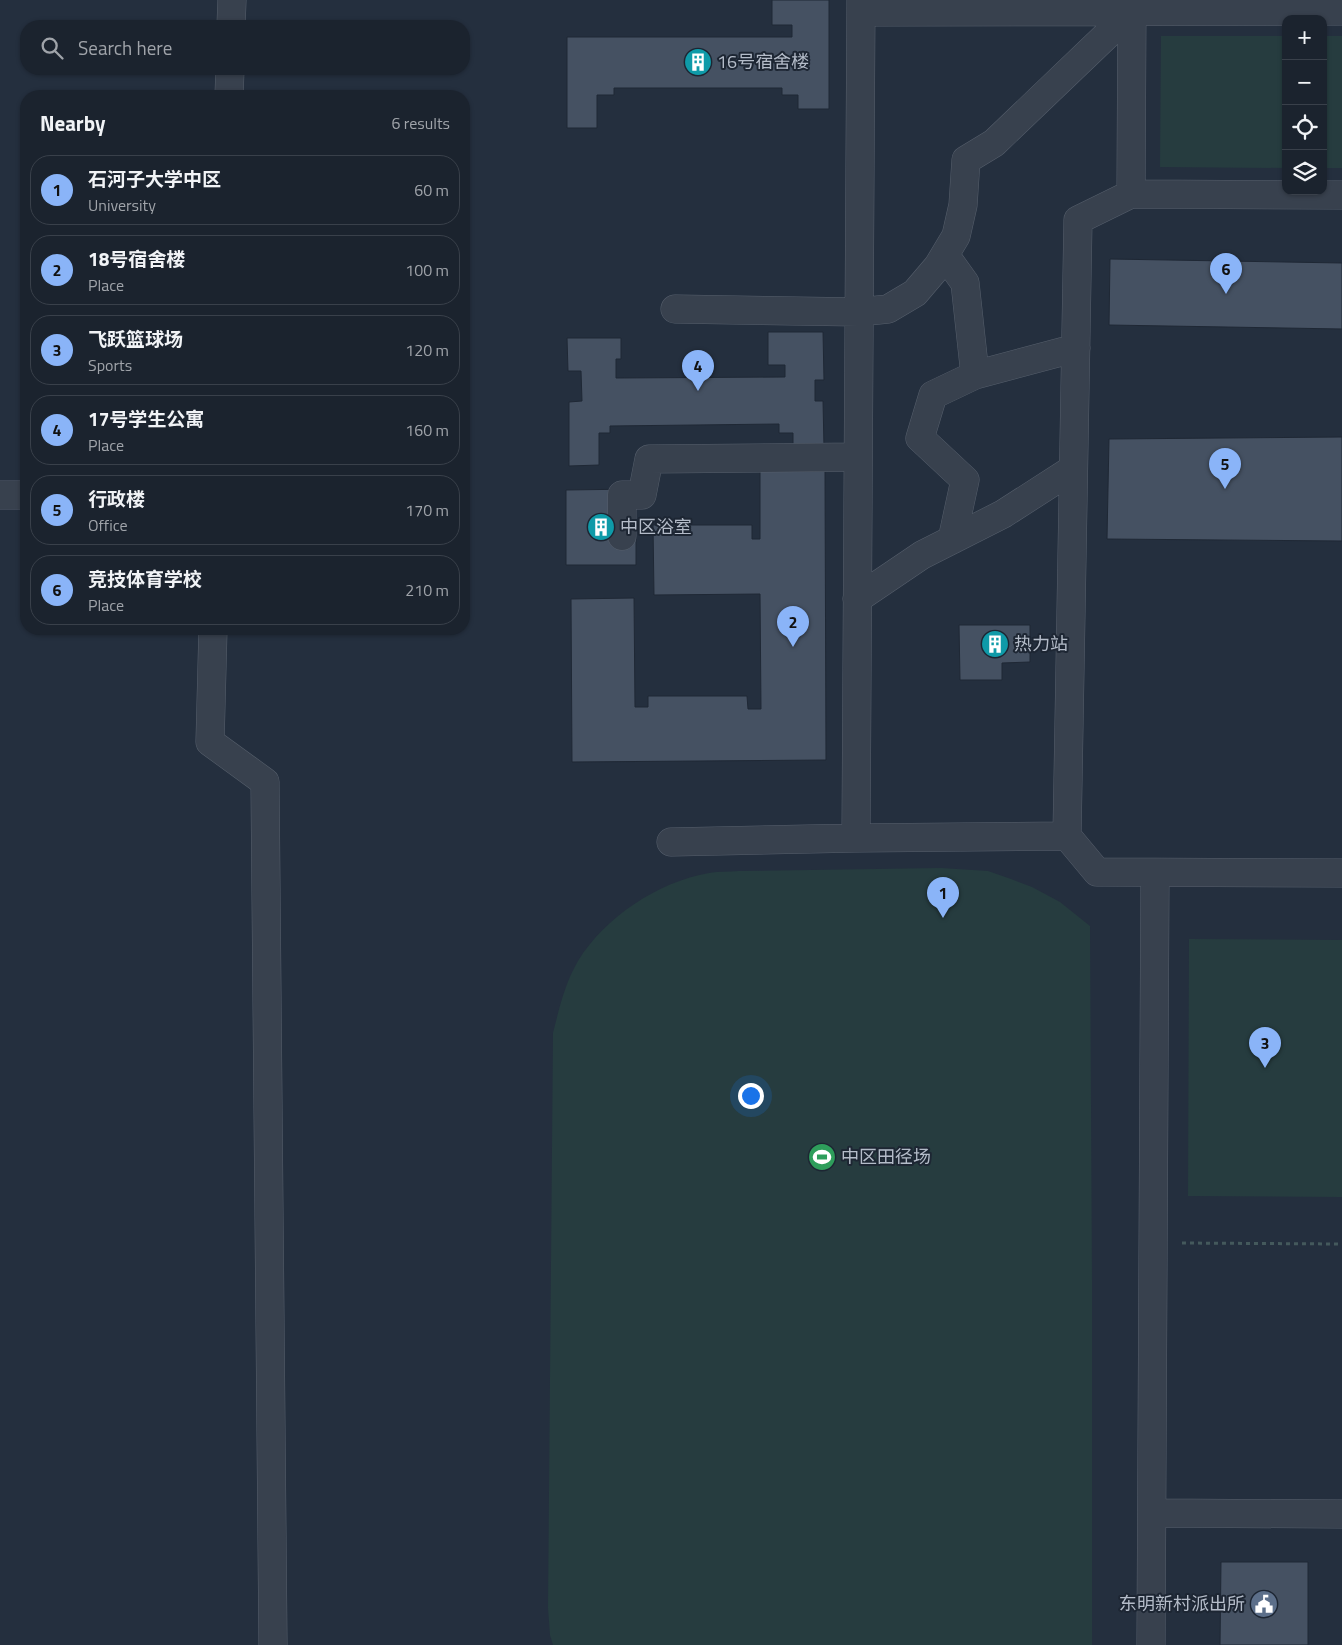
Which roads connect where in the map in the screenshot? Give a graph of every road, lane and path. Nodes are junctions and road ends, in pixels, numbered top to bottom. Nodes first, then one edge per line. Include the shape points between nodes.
1 (232, 0) edge
2 (1132, 5) edge
3 (861, 6) edge
4 (1342, 12) edge
5 (231, 20) edge
6 (230, 75) edge
7 (229, 90) edge
8 (1131, 194) junction
9 (1342, 195) edge
10 (945, 255) junction
11 (675, 310) dead end
12 (859, 312) junction
13 (1076, 348) junction
14 (975, 375) junction
15 (858, 456) junction
16 (1074, 469) junction
17 (0, 495) edge
18 (20, 495) edge
19 (622, 536) dead end
20 (952, 540) junction
21 (857, 599) junction
22 (213, 635) edge
23 (1067, 836) junction
24 (856, 838) junction
25 (671, 842) dead end
26 (1155, 873) junction
27 (1342, 873) edge
28 (1153, 1243) junction
29 (1342, 1244) edge
30 (1152, 1513) junction
31 (1342, 1514) edge
32 (274, 1645) edge
33 (1151, 1645) edge

1 - 5 lane
2 - 3 lane
2 - 4 lane
2 - 8 lane
2 - 10 lane via 994,143 966,160 963,205 956,236
3 - 12 lane
6 - 7 lane
8 - 9 lane
8 - 13 lane via 1078,220
10 - 12 lane via 915,293 888,309
10 - 14 lane via 965,282
11 - 12 lane
12 - 15 lane
13 - 14 lane
13 - 16 lane
14 - 20 lane via 933,395 920,438 965,480
15 - 19 lane via 649,459 642,495 622,495
15 - 21 lane
16 - 20 lane via 1003,514
16 - 23 lane
17 - 18 lane
20 - 21 lane via 922,555
21 - 24 lane
22 - 32 lane via 210,742 265,782
23 - 24 lane
23 - 26 lane via 1097,872
24 - 25 lane
26 - 27 lane
26 - 28 lane
28 - 29 path
28 - 30 lane
30 - 31 lane
30 - 33 lane

